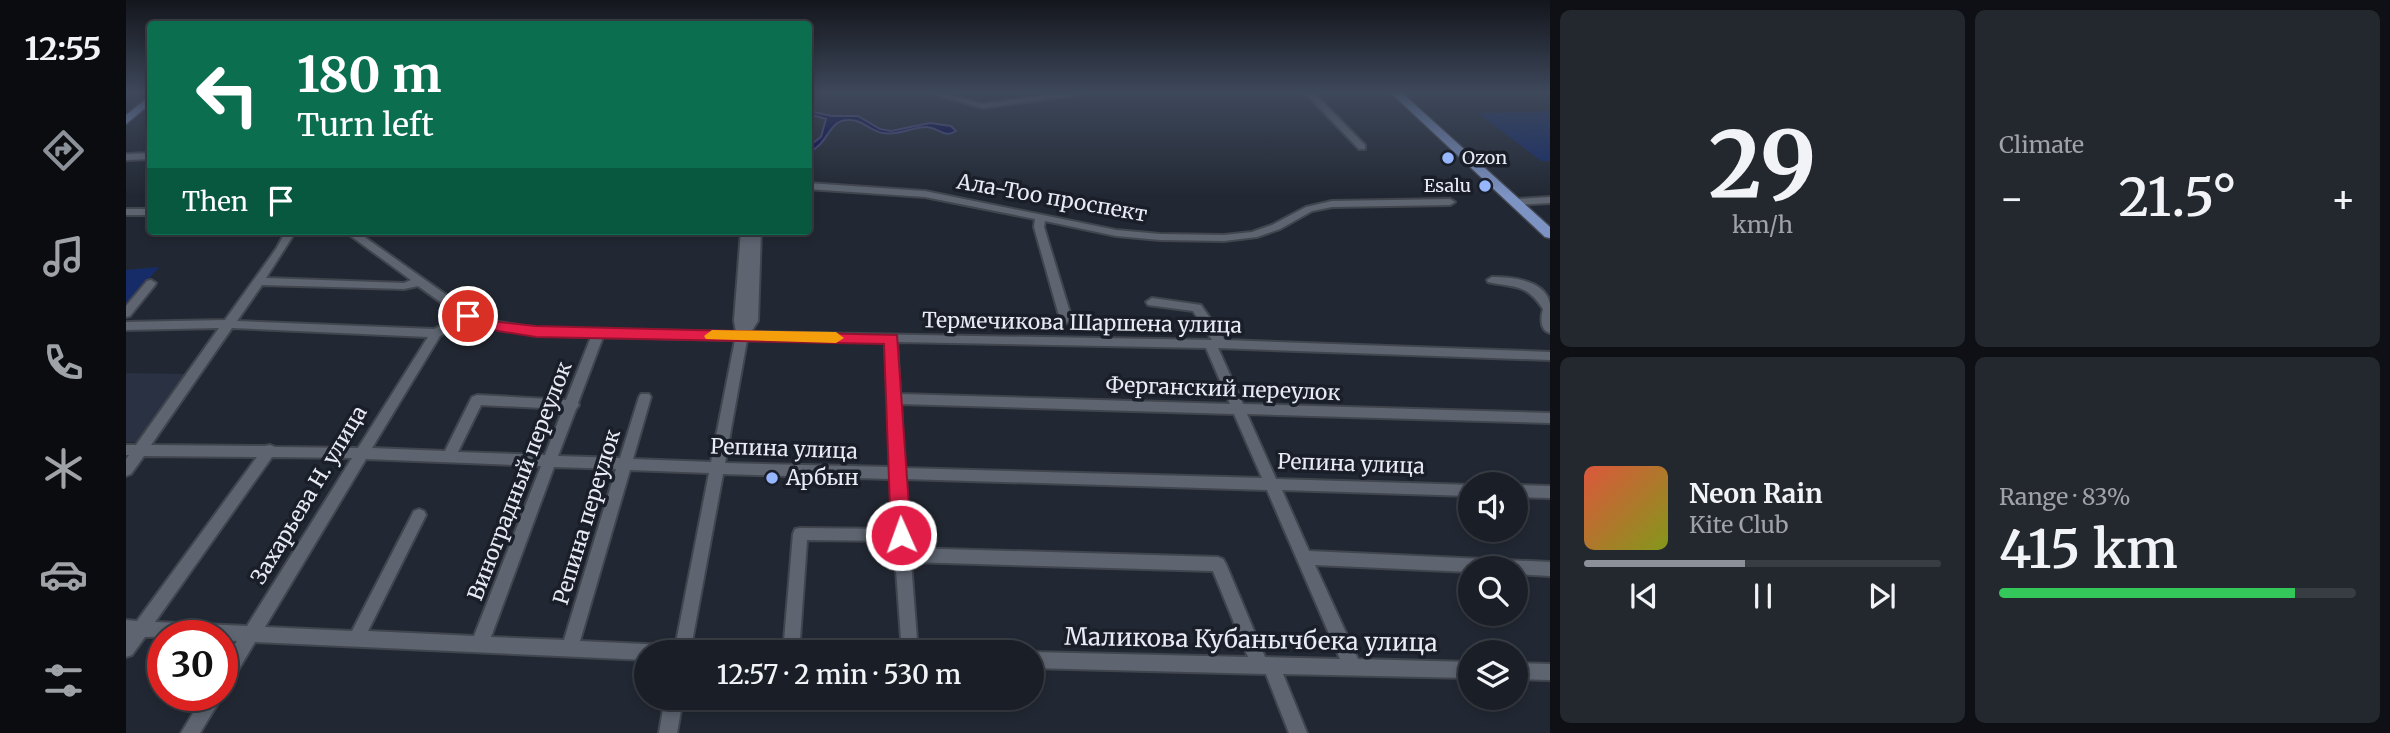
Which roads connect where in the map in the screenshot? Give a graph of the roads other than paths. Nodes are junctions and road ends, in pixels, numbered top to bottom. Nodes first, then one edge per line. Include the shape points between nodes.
1 (1343, 127) edge
2 (1434, 127) edge
3 (1362, 147) dead end
4 (147, 156) edge
5 (126, 157) edge
6 (812, 186) edge
7 (1550, 200) edge
8 (1450, 202) dead end
9 (1516, 202) junction
10 (126, 212) edge
11 (147, 212) edge
12 (1040, 218) junction
13 (1550, 234) edge
14 (288, 235) edge
15 (354, 235) edge
16 (746, 235) edge
17 (756, 235) edge
18 (1492, 280) dead end
19 (258, 281) junction
20 (418, 282) junction
21 (151, 283) dead end
22 (1152, 302) dead end
23 (126, 313) edge
24 (468, 316) junction
25 (1066, 319) dead end
26 (226, 324) junction
27 (126, 326) edge
28 (1550, 329) edge
29 (436, 333) junction
30 (598, 334) junction
31 (742, 336) junction
32 (891, 339) junction
33 (1216, 344) junction
34 (1550, 356) edge
35 (645, 397) dead end
36 (895, 399) junction
37 (573, 405) junction
38 (1238, 408) junction
39 (1550, 418) edge
40 (133, 450) edge
41 (270, 450) junction
42 (361, 453) junction
43 (449, 456) junction
44 (551, 461) junction
45 (625, 464) junction
46 (718, 468) junction
47 (126, 470) edge
48 (898, 472) junction
49 (1271, 482) junction
50 (1458, 489) edge
51 (1528, 491) edge
52 (1550, 492) edge
53 (419, 515) dead end
54 (901, 535) junction
55 (904, 555) junction
56 (1306, 558) junction
57 (1550, 569) edge
58 (133, 628) edge
59 (251, 633) junction
60 (357, 638) junction
61 (685, 640) edge
62 (792, 640) edge
63 (909, 640) edge
64 (480, 643) junction
65 (570, 648) junction
66 (126, 649) edge
67 (634, 651) edge
68 (238, 655) edge
69 (1044, 660) edge
70 (1265, 664) junction
71 (1352, 666) junction
72 (1458, 670) edge
73 (1528, 671) edge
74 (1550, 672) edge
75 (672, 710) edge
76 (204, 711) edge
77 (190, 733) edge
78 (668, 733) edge
79 (1298, 733) edge

1 - 3 street
2 - 9 main road
4 - 5 street
6 - 12 street, Ала-Тоо проспект via 925,194
7 - 9 street
8 - 12 street, Ала-Тоо проспект via 1332,204 1300,213 1267,231 1224,238 1132,235
9 - 13 main road
10 - 11 street
12 - 25 street
14 - 19 street
15 - 20 street, Термечикова Шаршена улица
16 - 31 street
17 - 31 street via 752,321
18 - 28 street via 1525,284 1538,291 1549,309
19 - 20 street via 404,286
19 - 26 street
20 - 24 street, Термечикова Шаршена улица
21 - 23 street
22 - 33 street via 1197,308
24 - 29 street
24 - 30 street, Термечикова Шаршена улица via 515,330
26 - 27 street
26 - 29 street
26 - 40 street
29 - 42 street, Захарьева Н. улица
30 - 31 street, Термечикова Шаршена улица
30 - 37 street, Виноградный переулок
31 - 32 street, Термечикова Шаршена улица
31 - 46 street
32 - 33 street, Термечикова Шаршена улица
32 - 36 street
33 - 34 street, Термечикова Шаршена улица
33 - 38 street
35 - 45 street, Репина переулок
36 - 38 street, Ферганский переулок
36 - 48 street
37 - 43 street via 477,400
37 - 44 street, Виноградный переулок
38 - 39 street, Ферганский переулок
38 - 49 street
40 - 41 street, Репина улица
40 - 47 street
41 - 42 street, Репина улица
41 - 58 street
42 - 43 street, Репина улица
42 - 59 street, Захарьева Н. улица
43 - 44 street, Репина улица
44 - 45 street, Репина улица
44 - 64 street, Виноградный переулок
45 - 46 street, Репина улица
45 - 65 street, Репина переулок
46 - 48 street, Репина улица
46 - 61 street
48 - 49 street, Репина улица
48 - 54 street
49 - 50 street, Репина улица
49 - 56 street
51 - 52 street
53 - 60 street
54 - 55 street
54 - 62 street via 800,534
55 - 63 street
55 - 70 street via 1218,564
56 - 57 street
56 - 71 street
58 - 59 street
58 - 66 street
59 - 60 street
59 - 68 street, Захарьева Н. улица
60 - 64 street
64 - 65 street
65 - 67 street
69 - 70 street, Маликова Кубанычбека улица
70 - 71 street, Маликова Кубанычбека улица
70 - 79 street
71 - 72 street, Маликова Кубанычбека улица
73 - 74 street
75 - 78 street
76 - 77 street

